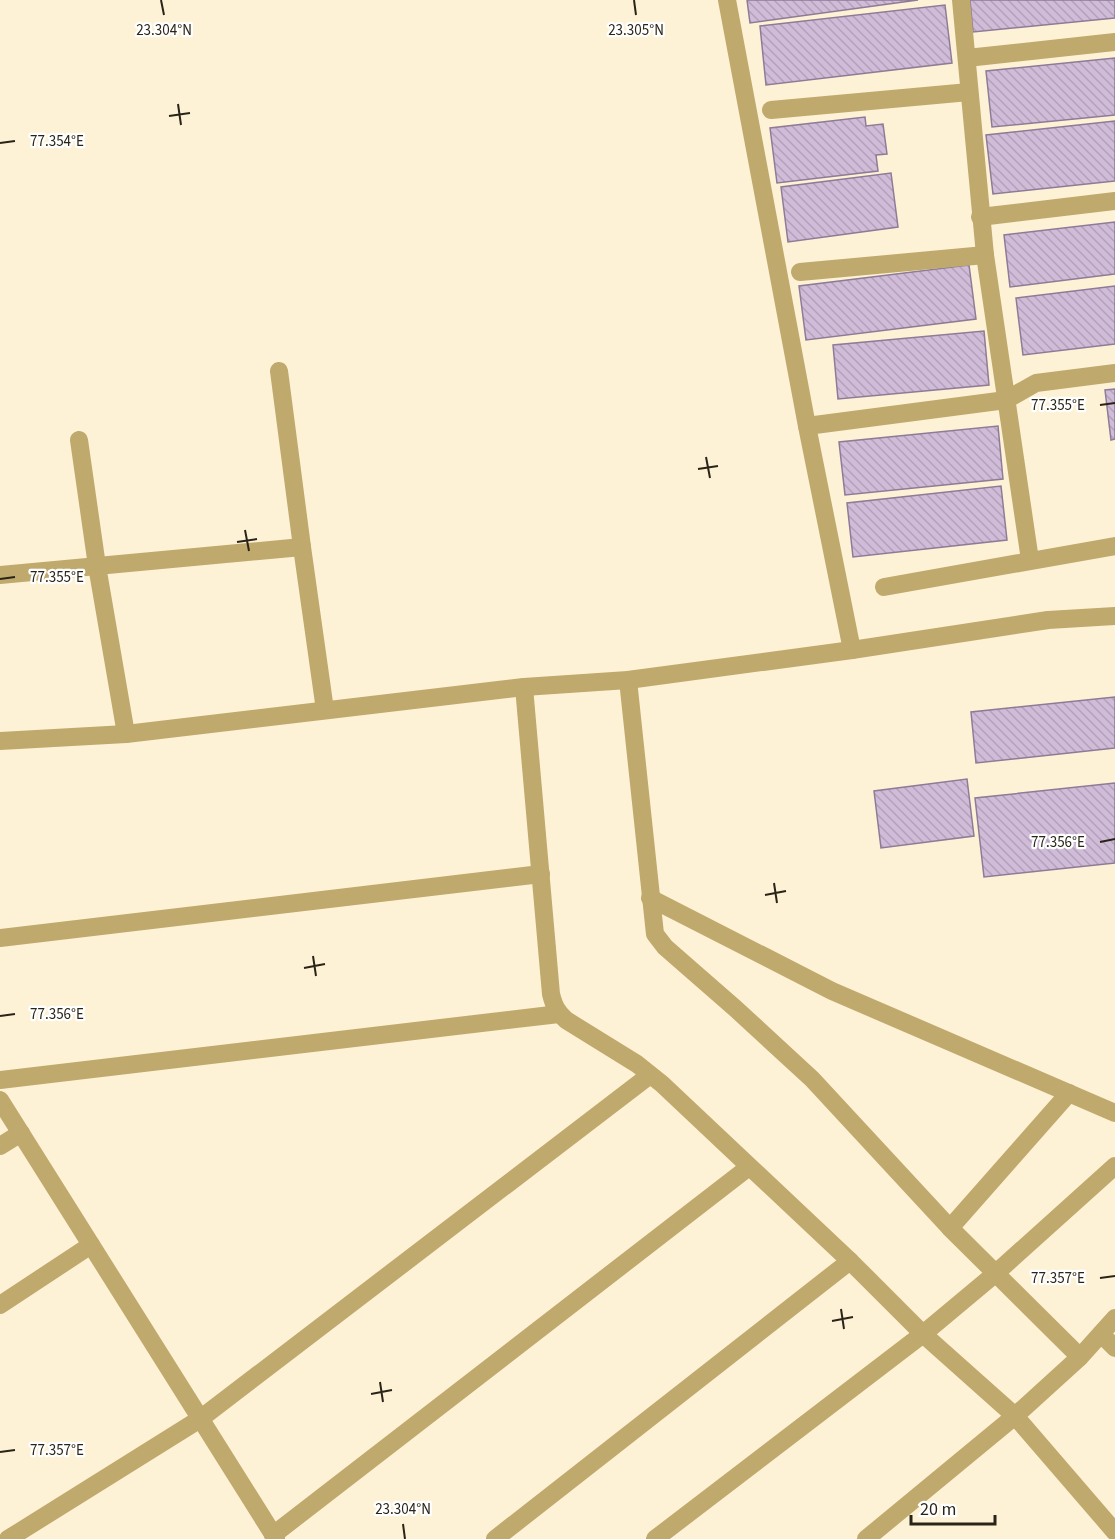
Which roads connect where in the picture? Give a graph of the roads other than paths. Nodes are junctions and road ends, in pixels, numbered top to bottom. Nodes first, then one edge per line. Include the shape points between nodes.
1 (727, 0) edge
2 (961, 0) edge
3 (1115, 42) edge
4 (967, 58) junction
5 (969, 92) junction
6 (771, 110) dead end
7 (1115, 201) edge
8 (980, 217) junction
9 (985, 255) junction
10 (800, 272) dead end
11 (279, 371) dead end
12 (1115, 373) edge
13 (1006, 400) junction
14 (807, 426) junction
15 (79, 440) dead end
16 (1115, 546) edge
17 (302, 547) junction
18 (1030, 560) junction
19 (97, 566) junction
20 (0, 575) edge
21 (884, 586) dead end
22 (1115, 616) edge
23 (852, 650) junction
24 (628, 680) junction
25 (524, 687) junction
26 (325, 710) junction
27 (126, 734) junction
28 (0, 741) edge
29 (541, 874) junction
30 (650, 898) junction
31 (0, 938) edge
32 (559, 1014) junction
33 (650, 1075) junction
34 (0, 1080) edge
35 (1069, 1093) junction
36 (0, 1100) edge
37 (1115, 1113) edge
38 (21, 1133) junction
39 (0, 1146) edge
40 (1115, 1166) edge
41 (749, 1167) junction
42 (950, 1228) junction
43 (91, 1245) junction
44 (850, 1261) junction
45 (996, 1273) junction
46 (0, 1305) edge
47 (1115, 1318) edge
48 (923, 1334) junction
49 (1101, 1334) junction
50 (1115, 1348) edge
51 (1080, 1357) junction
52 (1015, 1416) junction
53 (200, 1419) junction
54 (1115, 1532) edge
55 (274, 1537) edge
56 (8, 1539) edge
57 (495, 1539) edge
58 (655, 1539) edge
59 (866, 1539) edge

1 - 14 street
2 - 4 street
3 - 4 street
4 - 5 street
5 - 6 street
5 - 8 street
7 - 8 street
8 - 9 street
9 - 10 street
9 - 13 street
11 - 17 street
12 - 13 street via 1036,383
13 - 14 street
13 - 18 street
14 - 23 street
15 - 19 street
16 - 18 street
17 - 19 street
17 - 26 street
18 - 21 street
19 - 20 street
19 - 27 street
22 - 23 street via 1048,620
23 - 24 street
24 - 25 street
24 - 30 street
25 - 26 street
25 - 29 street
26 - 27 street
27 - 28 street
29 - 31 street
29 - 32 street via 551,994
30 - 35 street via 832,991
30 - 42 street via 655,934 665,947 812,1079
32 - 33 street
32 - 34 street
33 - 41 street
33 - 53 street
35 - 37 street
35 - 42 street
36 - 38 street
38 - 39 street
38 - 43 street
40 - 45 street
41 - 44 street
41 - 55 street
42 - 45 street
43 - 46 street
43 - 53 street
44 - 48 street
44 - 57 street
45 - 48 street
45 - 51 street
47 - 49 street
48 - 52 street
48 - 58 street
49 - 50 street
49 - 51 street
51 - 52 street
52 - 54 street
52 - 59 street
53 - 55 street
53 - 56 street

